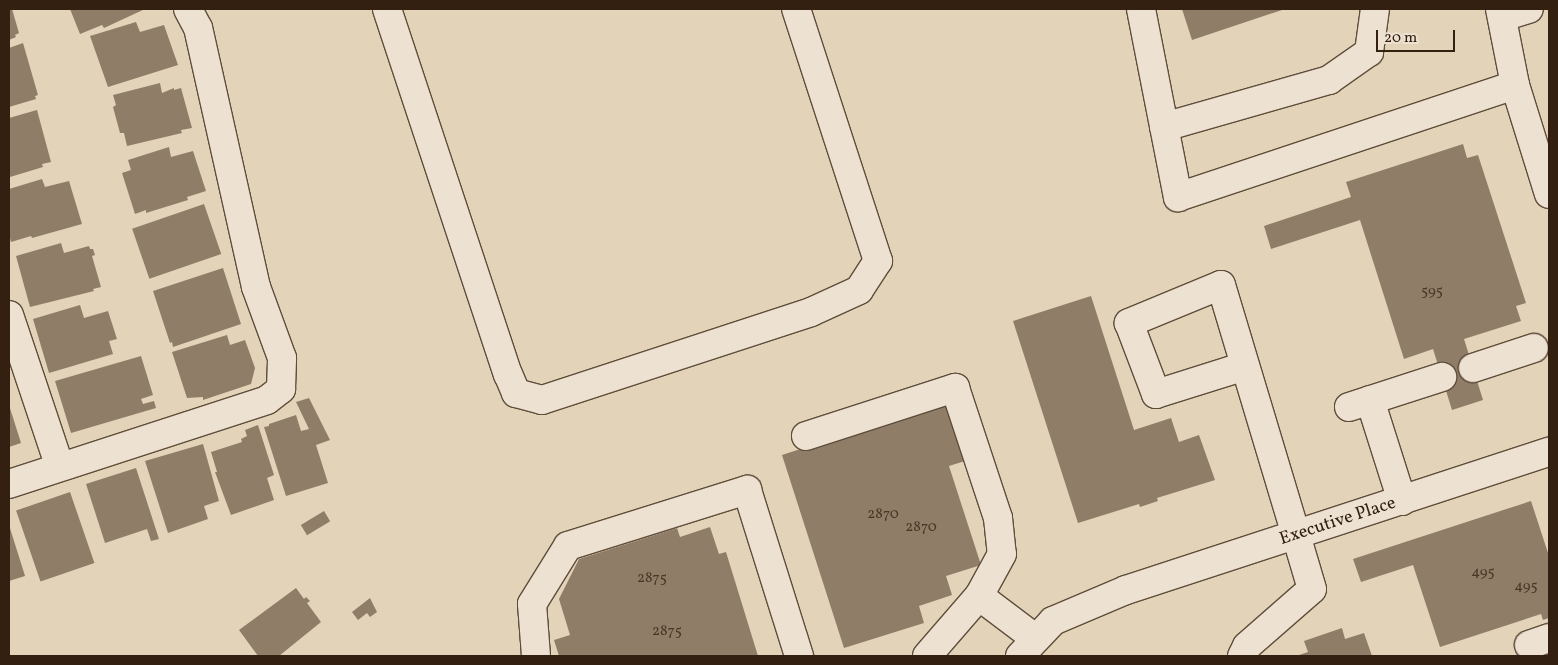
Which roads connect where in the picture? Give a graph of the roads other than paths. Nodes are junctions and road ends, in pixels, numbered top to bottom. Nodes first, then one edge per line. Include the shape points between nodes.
1 (188, 9) edge
2 (387, 9) edge
3 (796, 9) edge
4 (1141, 9) edge
5 (1375, 9) edge
6 (1529, 9) edge
7 (1501, 13) edge
8 (1515, 85) junction
9 (1164, 127) junction
10 (1549, 194) edge
11 (9, 315) edge
12 (1534, 348) dead end
13 (1246, 366) junction
14 (1473, 368) dead end
15 (1442, 378) dead end
16 (806, 436) dead end
17 (1549, 452) edge
18 (60, 467) junction
19 (9, 484) edge
20 (1402, 501) junction
21 (1296, 535) junction
22 (979, 596) junction
23 (1028, 648) edge
24 (536, 656) edge
25 (799, 656) edge
26 (927, 656) edge
27 (1242, 656) edge

1 - 18 street via 198,28 256,287 282,358 281,388 267,400
2 - 3 street via 508,374 516,393 542,400 811,312 859,290 869,276 878,261
4 - 9 street
5 - 9 street via 1369,52 1328,80
6 - 7 street
7 - 8 street
8 - 9 street via 1178,197
8 - 10 street
11 - 18 street
12 - 14 street
13 - 13 street via 1221,285 1129,323 1156,394
13 - 21 street
15 - 20 street via 1360,404
16 - 22 street via 955,388 998,518 1002,554
17 - 20 street, Executive Place
18 - 19 street
20 - 21 street, Executive Place
21 - 23 street, Executive Place via 1126,590 1053,621
21 - 27 street via 1312,589 1248,646
22 - 23 street
22 - 26 street
24 - 25 street via 532,604 568,546 747,490

